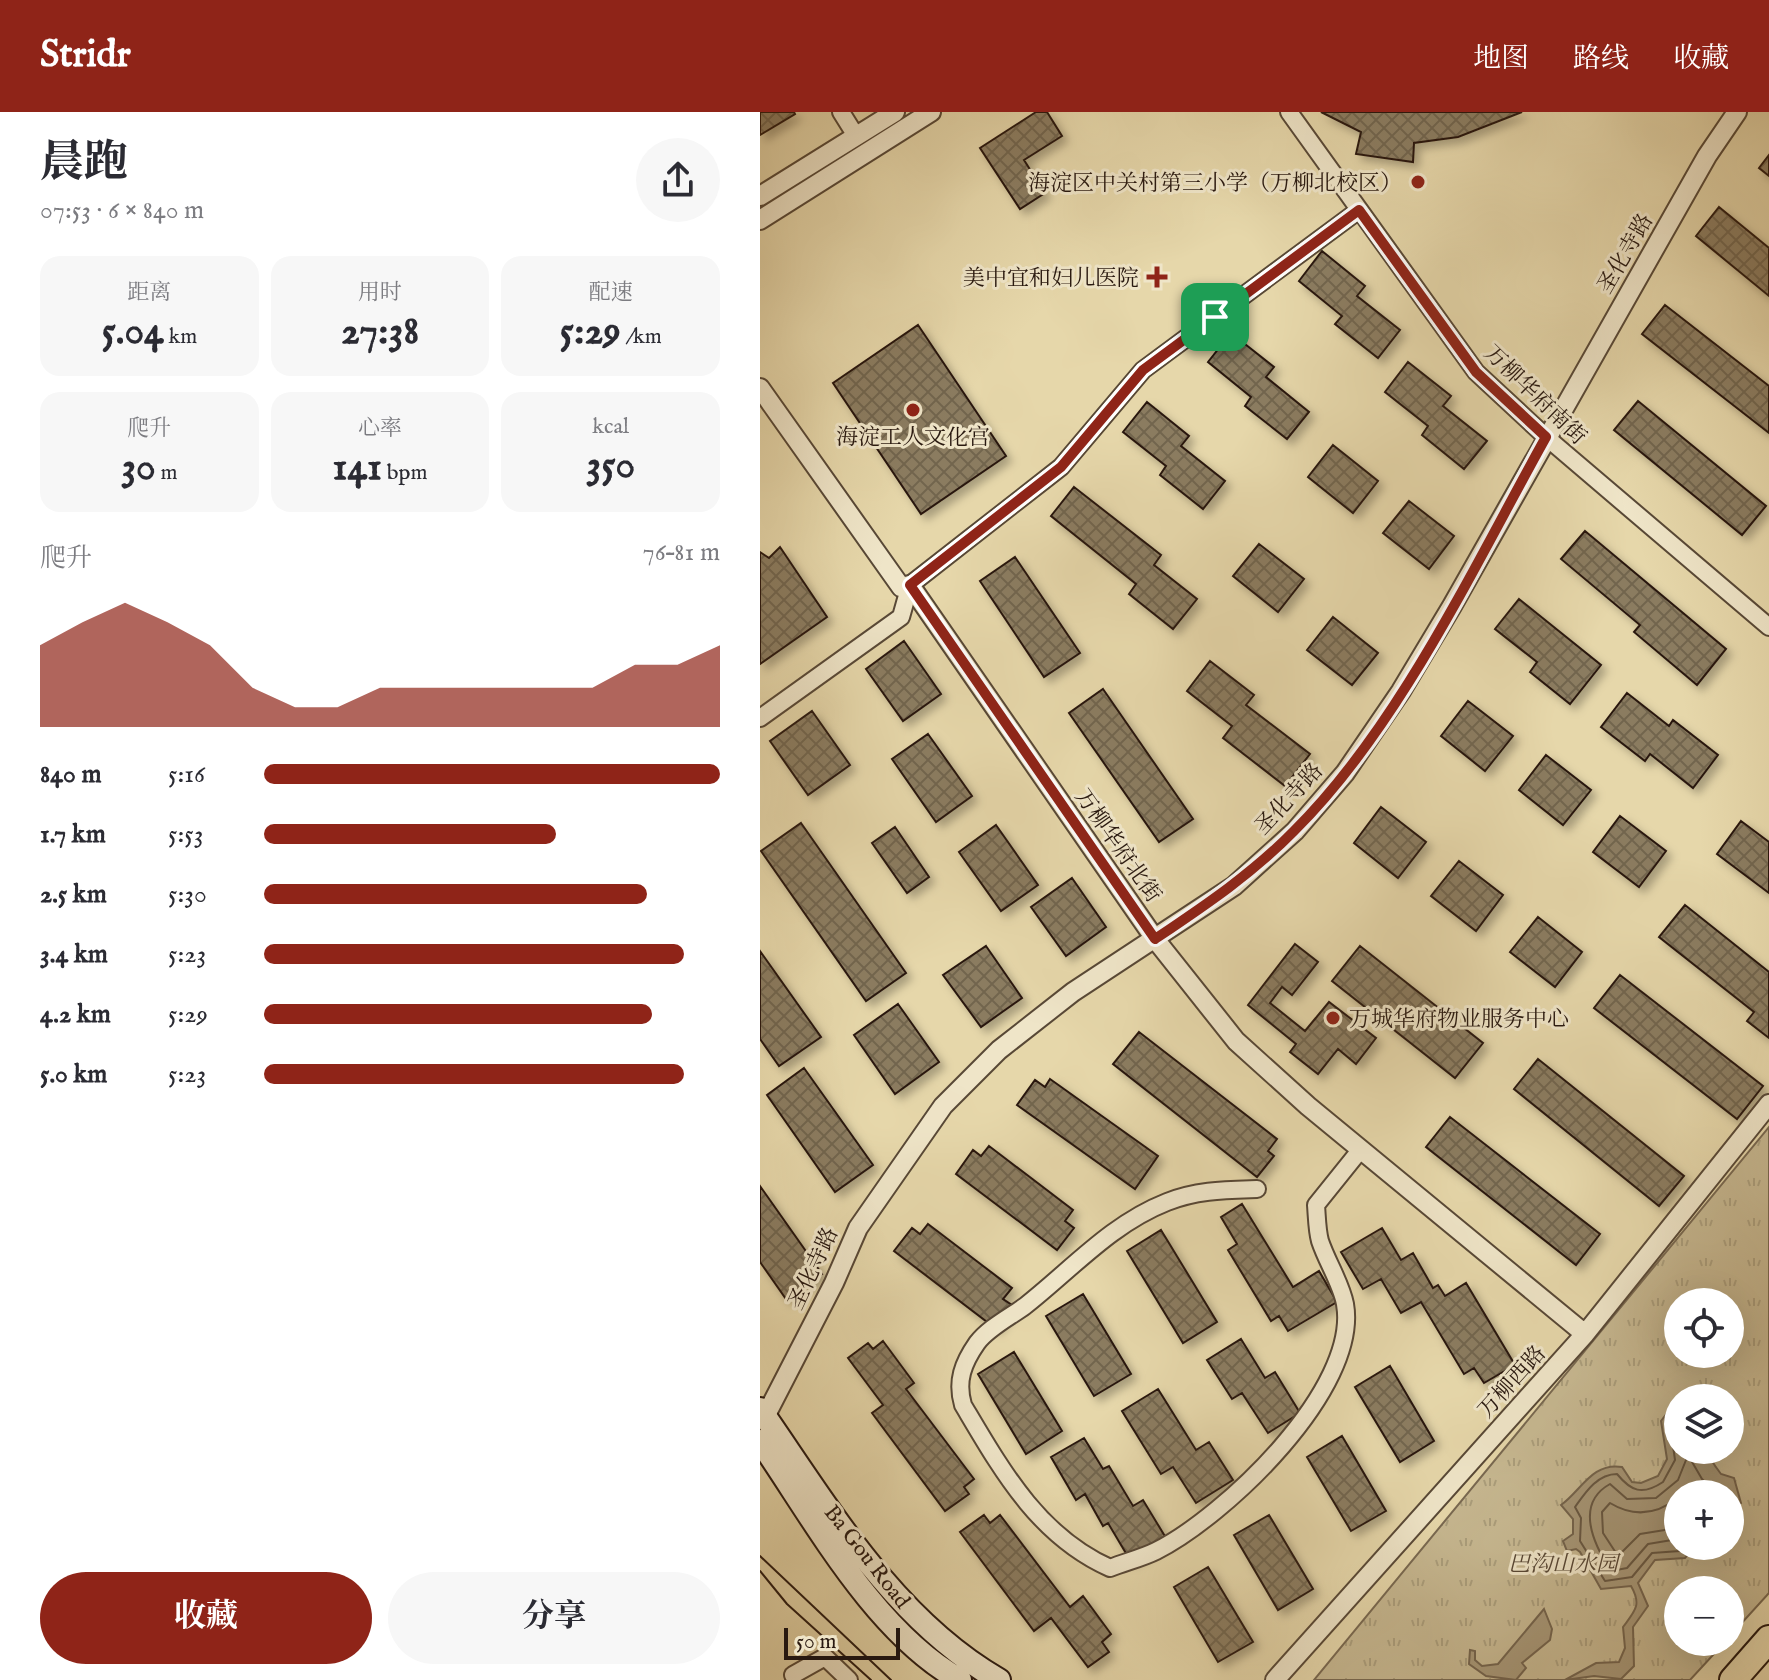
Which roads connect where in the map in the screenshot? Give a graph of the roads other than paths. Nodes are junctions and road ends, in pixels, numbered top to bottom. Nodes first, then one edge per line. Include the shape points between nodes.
1 (841, 112) edge
2 (895, 112) edge
3 (931, 112) edge
4 (1289, 112) edge
5 (1737, 112) edge
6 (856, 136) junction
7 (760, 196) edge
8 (1359, 210) junction
9 (760, 220) edge
10 (760, 388) edge
11 (1546, 437) junction
12 (910, 585) junction
13 (1769, 627) edge
14 (760, 718) edge
15 (1155, 939) junction
16 (1769, 1104) edge
17 (1361, 1149) junction
18 (1257, 1189) dead end
19 (1585, 1334) junction
20 (763, 1413) edge
21 (760, 1441) edge
22 (1769, 1639) edge
23 (793, 1675) dead end
24 (849, 1680) edge
25 (960, 1680) edge
26 (999, 1680) edge
27 (1275, 1680) edge
28 (1733, 1680) edge

1 - 6 street
2 - 6 street
3 - 9 street
4 - 8 street, 万柳华府南街
5 - 11 street, 圣化寺路
6 - 7 street
8 - 11 street, 万柳华府南街 via 1476,372
8 - 12 street via 1143,370 1061,467
10 - 12 street, 万柳华府北街 via 901,587
11 - 13 street, 万柳华府南街
11 - 15 street, 圣化寺路 via 1423,655 1345,773 1295,831 1234,886
12 - 14 street via 901,617
12 - 15 street, 万柳华府北街
15 - 17 street, 万柳华府北街 via 1236,1041
15 - 20 street, 圣化寺路 via 1048,1011 943,1106 858,1228
16 - 19 street, 万柳西路
17 - 18 street via 1316,1205 1319,1238 1345,1304 1337,1357 1316,1401 1260,1472 1217,1511 1156,1551 1110,1568 1072,1548 1027,1503 963,1405 958,1389 961,1370 979,1341 1111,1232 1167,1202 1209,1190
17 - 19 street, 万柳华府北街
19 - 27 street, 万柳西路
20 - 26 main road, Ba Gou Road via 900,1599 937,1637
21 - 25 main road, Ba Gou Road via 872,1600 907,1638
22 - 28 highway
23 - 24 street via 825,1657

